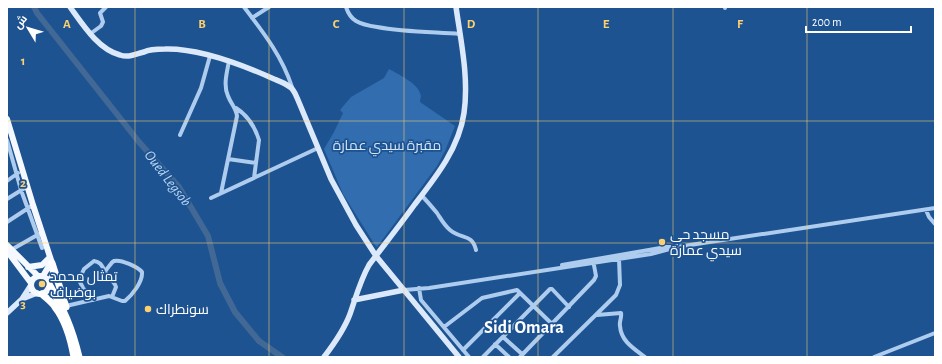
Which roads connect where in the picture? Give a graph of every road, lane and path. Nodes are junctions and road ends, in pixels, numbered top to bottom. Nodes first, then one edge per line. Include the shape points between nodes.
1 (70, 7) edge
2 (106, 7) edge
3 (244, 7) edge
4 (269, 7) edge
5 (346, 7) edge
6 (456, 7) edge
7 (252, 18) junction
8 (90, 34) junction
9 (460, 34) junction
10 (210, 56) junction
11 (229, 61) junction
12 (292, 87) junction
13 (235, 108) junction
14 (7, 119) edge
15 (180, 135) dead end
16 (9, 142) edge
17 (318, 148) junction
18 (228, 159) junction
19 (256, 163) junction
20 (23, 171) junction
21 (17, 174) junction
22 (254, 178) junction
23 (7, 181) edge
24 (28, 186) junction
25 (21, 190) junction
26 (221, 193) junction
27 (422, 196) junction
28 (211, 198) dead end
29 (7, 199) edge
30 (30, 207) junction
31 (935, 208) edge
32 (926, 210) junction
33 (7, 222) edge
34 (935, 224) edge
35 (39, 234) junction
36 (676, 247) junction
37 (42, 248) dead end
38 (8, 249) edge
39 (476, 250) dead end
40 (376, 256) junction
41 (50, 258) junction
42 (619, 259) junction
43 (593, 261) junction
44 (28, 268) junction
45 (105, 271) junction
46 (40, 276) junction
47 (49, 283) junction
48 (31, 284) junction
49 (419, 288) junction
50 (404, 290) junction
51 (520, 292) junction
52 (39, 294) junction
53 (112, 297) junction
54 (22, 299) junction
55 (93, 300) junction
56 (354, 300) junction
57 (421, 300) junction
58 (415, 303) junction
59 (65, 306) junction
60 (533, 306) junction
61 (569, 307) junction
62 (8, 311) edge
63 (434, 315) junction
64 (596, 315) junction
65 (429, 320) junction
66 (70, 323) junction
67 (552, 324) junction
68 (444, 327) junction
69 (935, 333) edge
70 (503, 337) junction
71 (496, 344) junction
72 (463, 350) junction
73 (521, 356) edge
74 (74, 357) edge
75 (79, 357) edge
76 (324, 357) edge
77 (459, 357) edge
78 (469, 357) edge
79 (483, 357) edge
80 (508, 357) edge
81 (553, 357) edge
82 (645, 357) edge
83 (874, 357) edge

1 - 8 main road
2 - 8 street via 100,14 102,25
3 - 7 street
4 - 7 street
5 - 9 street via 355,20 362,24 414,32
6 - 9 main road
7 - 12 street via 278,54
8 - 10 main road via 120,56 168,49
9 - 27 main road via 466,81 464,114 448,157
10 - 11 main road
10 - 15 street via 201,88
11 - 12 main road
11 - 13 street via 226,92
12 - 17 main road
13 - 18 street via 237,116
13 - 19 street via 248,118 257,134 259,140
14 - 16 main road
16 - 20 main road
16 - 21 street
17 - 22 street
17 - 40 main road via 331,179
18 - 19 street
18 - 26 street
19 - 22 street
20 - 21 street
20 - 24 main road
21 - 23 street
21 - 25 street
22 - 26 street
24 - 25 street
24 - 30 main road
25 - 29 street
25 - 30 street
26 - 28 street
27 - 39 street via 449,229 470,239 475,243
27 - 40 main road
30 - 33 street
30 - 35 main road
31 - 32 street
32 - 34 street
32 - 36 street
35 - 37 street
35 - 38 street
35 - 41 main road
36 - 42 street
36 - 43 street
38 - 44 main road
38 - 48 main road
40 - 50 main road
40 - 56 main road via 363,276
41 - 44 main road via 42,265
41 - 46 main road via 50,264
41 - 47 main road via 52,274
41 - 59 highway
42 - 43 street
42 - 64 street via 619,289
43 - 49 street
43 - 61 street via 595,278
44 - 46 main road
45 - 53 street via 115,282
45 - 53 street via 112,262 117,261 130,264 142,272 142,278 128,298 122,301
45 - 55 street via 102,264 94,261 80,276 80,284
46 - 47 main road
46 - 48 main road
47 - 52 main road via 48,289
47 - 66 highway
48 - 52 main road via 33,290
48 - 54 main road
49 - 50 street
49 - 57 street
50 - 56 main road
50 - 58 main road
51 - 60 street
51 - 68 street via 517,290 486,296
51 - 72 street
52 - 54 main road
52 - 74 highway via 55,307 59,314
53 - 55 street
54 - 62 main road
55 - 59 street
56 - 76 main road via 343,328
57 - 58 street
57 - 63 street
58 - 65 main road
59 - 66 highway
60 - 61 street via 551,289
60 - 67 street
60 - 70 street
61 - 67 street
63 - 65 street
63 - 68 street
64 - 81 street
64 - 82 street via 620,313 623,338
65 - 77 main road
66 - 75 highway
67 - 73 street
68 - 72 street
69 - 83 street
70 - 71 street
70 - 73 street
71 - 79 street
71 - 80 street
72 - 78 street

